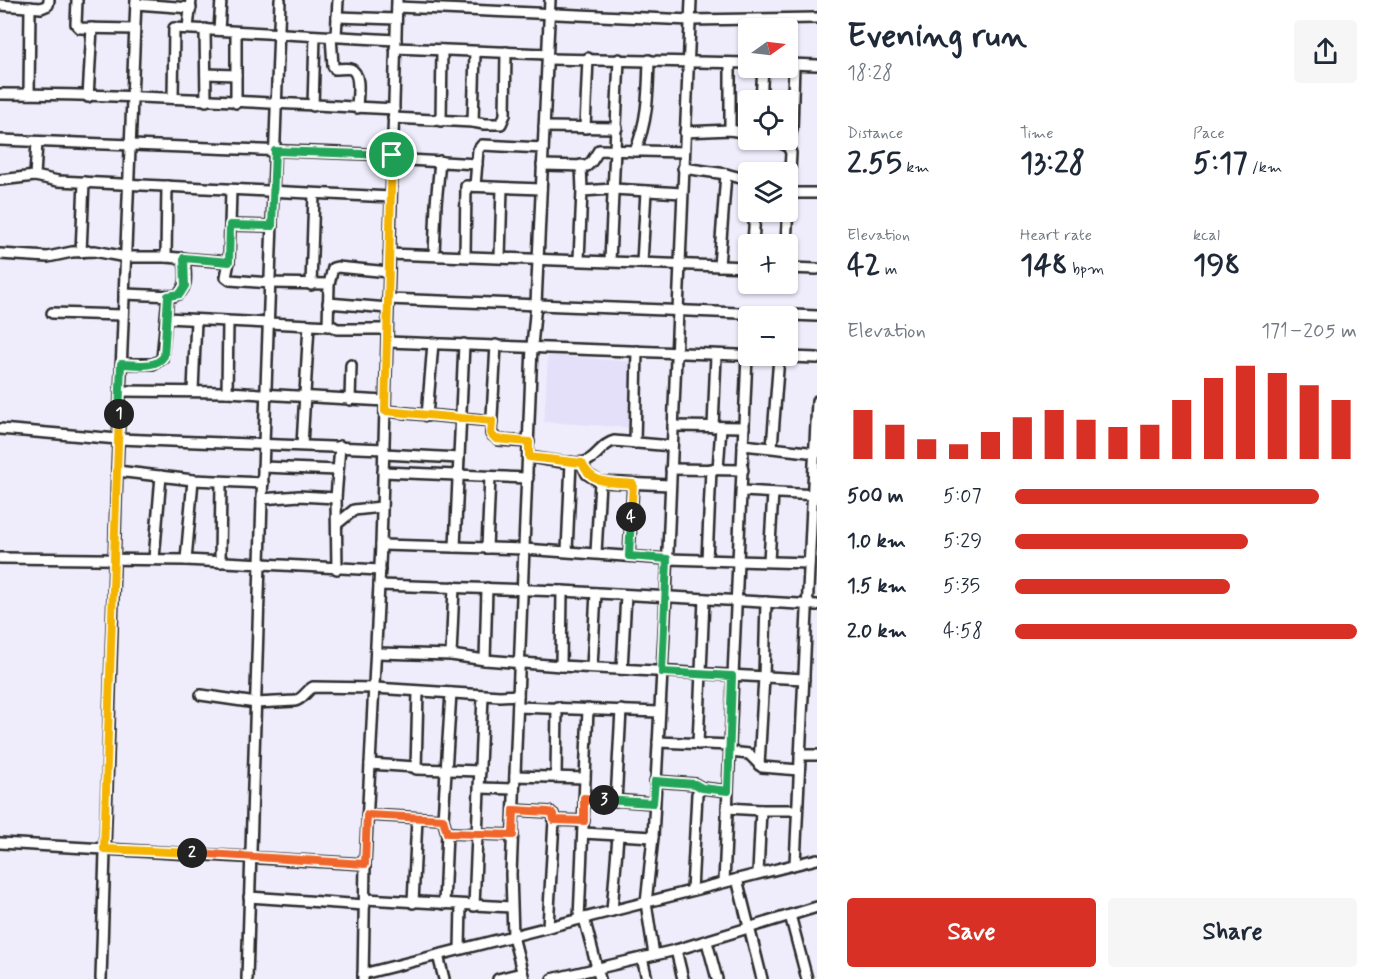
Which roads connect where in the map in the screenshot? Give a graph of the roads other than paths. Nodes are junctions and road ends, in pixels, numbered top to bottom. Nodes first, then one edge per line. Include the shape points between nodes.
1 (49, 0) edge
2 (77, 0) edge
3 (221, 0) edge
4 (280, 0) edge
5 (338, 0) edge
6 (550, 0) edge
7 (691, 0) edge
8 (136, 2) edge
9 (397, 3) edge
10 (191, 4) edge
11 (0, 5) edge
12 (30, 7) junction
13 (549, 14) junction
14 (337, 17) junction
15 (817, 18) edge
16 (396, 19) junction
17 (690, 20) junction
18 (92, 28) junction
19 (188, 28) junction
20 (205, 28) junction
21 (135, 29) junction
22 (219, 30) junction
23 (236, 32) junction
24 (279, 35) junction
25 (315, 36) junction
26 (334, 36) junction
27 (395, 44) junction
28 (442, 50) junction
29 (475, 52) junction
30 (506, 52) junction
31 (548, 56) junction
32 (588, 58) junction
33 (620, 59) junction
34 (649, 60) junction
35 (688, 62) junction
36 (730, 63) junction
37 (738, 63) edge
38 (798, 64) edge
39 (817, 65) edge
40 (206, 74) junction
41 (236, 75) junction
42 (0, 94) edge
43 (29, 94) junction
44 (88, 97) junction
45 (132, 98) junction
46 (173, 98) junction
47 (206, 101) junction
48 (236, 103) junction
49 (277, 104) junction
50 (313, 106) junction
51 (357, 108) junction
52 (393, 114) junction
53 (441, 121) junction
54 (473, 122) junction
55 (544, 127) junction
56 (585, 128) junction
57 (617, 128) junction
58 (730, 130) junction
59 (738, 131) edge
60 (685, 132) junction
61 (0, 140) edge
62 (37, 142) junction
63 (130, 145) junction
64 (543, 148) junction
65 (275, 151) junction
66 (614, 151) junction
67 (635, 151) junction
68 (684, 152) junction
69 (392, 157) junction
70 (440, 161) junction
71 (477, 164) junction
72 (542, 165) junction
73 (581, 165) junction
74 (683, 168) junction
75 (726, 174) junction
76 (34, 176) junction
77 (738, 177) edge
78 (0, 180) edge
79 (84, 182) junction
80 (129, 184) junction
81 (167, 186) junction
82 (475, 186) junction
83 (502, 188) junction
84 (541, 189) junction
85 (613, 189) junction
86 (231, 190) junction
87 (582, 191) junction
88 (646, 191) junction
89 (274, 193) junction
90 (682, 193) junction
91 (817, 193) edge
92 (314, 194) junction
93 (798, 194) edge
94 (391, 197) junction
95 (230, 225) junction
96 (272, 226) junction
97 (81, 252) junction
98 (0, 254) edge
99 (389, 254) junction
100 (434, 255) junction
101 (465, 256) junction
102 (126, 257) junction
103 (166, 257) junction
104 (500, 257) junction
105 (184, 258) junction
106 (538, 258) junction
107 (579, 259) junction
108 (610, 261) junction
109 (229, 262) junction
110 (642, 262) junction
111 (680, 264) junction
112 (719, 266) junction
113 (738, 267) edge
114 (798, 268) edge
115 (817, 269) edge
116 (389, 272) junction
117 (270, 284) junction
118 (329, 284) junction
119 (311, 285) junction
120 (124, 294) junction
121 (168, 296) junction
122 (328, 303) junction
123 (388, 303) junction
124 (536, 304) junction
125 (678, 309) junction
126 (52, 312) dead end
127 (123, 315) junction
128 (817, 316) edge
129 (166, 318) junction
130 (196, 320) junction
131 (228, 322) junction
132 (269, 324) junction
133 (309, 325) junction
134 (327, 326) junction
135 (387, 329) junction
136 (387, 342) junction
137 (433, 343) junction
138 (464, 344) junction
139 (496, 345) junction
140 (532, 346) junction
141 (638, 351) junction
142 (676, 353) junction
143 (716, 355) junction
144 (738, 356) edge
145 (798, 358) edge
146 (817, 358) edge
147 (121, 364) junction
148 (351, 365) dead end
149 (747, 366) edge
150 (778, 366) edge
151 (120, 391) junction
152 (193, 391) junction
153 (227, 392) junction
154 (266, 394) junction
155 (305, 398) junction
156 (350, 400) junction
157 (817, 401) edge
158 (385, 406) junction
159 (427, 416) junction
160 (460, 418) junction
161 (492, 421) junction
162 (817, 421) edge
163 (673, 426) junction
164 (717, 427) junction
165 (744, 427) junction
166 (0, 429) edge
167 (118, 438) junction
168 (529, 442) junction
169 (264, 443) junction
170 (635, 443) junction
171 (302, 445) junction
172 (743, 445) junction
173 (340, 446) junction
174 (672, 446) junction
175 (772, 447) junction
176 (384, 451) junction
177 (816, 453) edge
178 (529, 457) junction
179 (459, 458) junction
180 (571, 462) junction
181 (582, 463) junction
182 (263, 467) junction
183 (671, 469) junction
184 (715, 469) junction
185 (338, 470) junction
186 (743, 470) junction
187 (117, 471) junction
188 (383, 472) junction
189 (161, 476) junction
190 (458, 476) junction
191 (490, 477) junction
192 (528, 478) junction
193 (193, 480) junction
194 (221, 482) junction
195 (600, 482) junction
196 (263, 483) junction
197 (633, 484) junction
198 (670, 485) junction
199 (742, 491) junction
200 (773, 493) junction
201 (262, 498) junction
202 (336, 498) junction
203 (815, 500) edge
204 (381, 507) junction
205 (338, 524) junction
206 (814, 536) edge
207 (381, 545) junction
208 (455, 547) junction
209 (488, 548) junction
210 (524, 549) junction
211 (567, 551) junction
212 (596, 553) junction
213 (629, 556) junction
214 (0, 558) edge
215 (115, 558) junction
216 (154, 559) junction
217 (667, 559) junction
218 (186, 560) junction
219 (707, 560) junction
220 (738, 561) junction
221 (769, 561) junction
222 (220, 562) junction
223 (261, 564) junction
224 (812, 566) edge
225 (338, 569) junction
226 (380, 570) junction
227 (379, 585) junction
228 (454, 587) junction
229 (487, 588) junction
230 (523, 590) junction
231 (562, 591) junction
232 (596, 594) junction
233 (626, 595) junction
234 (666, 598) junction
235 (704, 599) junction
236 (737, 601) junction
237 (766, 602) junction
238 (812, 605) edge
239 (805, 649) junction
240 (817, 650) edge
241 (377, 653) junction
242 (452, 655) junction
243 (485, 660) junction
244 (520, 663) junction
245 (561, 666) junction
246 (592, 668) junction
247 (622, 669) junction
248 (662, 672) junction
249 (701, 675) junction
250 (732, 676) junction
251 (764, 677) junction
252 (804, 679) junction
253 (375, 688) junction
254 (418, 692) junction
255 (451, 693) junction
256 (201, 695) dead end
257 (519, 695) junction
258 (483, 696) junction
259 (256, 703) junction
260 (518, 707) junction
261 (557, 708) junction
262 (588, 709) junction
263 (621, 710) junction
264 (659, 712) junction
265 (658, 742) junction
266 (698, 744) junction
267 (730, 748) junction
268 (800, 754) junction
269 (817, 756) edge
270 (370, 764) junction
271 (759, 765) junction
272 (415, 767) junction
273 (446, 769) junction
274 (799, 770) junction
275 (480, 771) junction
276 (514, 776) junction
277 (556, 777) junction
278 (585, 778) junction
279 (655, 781) junction
280 (480, 788) junction
281 (702, 788) junction
282 (514, 789) junction
283 (728, 791) junction
284 (584, 798) junction
285 (616, 801) junction
286 (653, 803) junction
287 (727, 808) junction
288 (514, 810) junction
289 (761, 810) junction
290 (797, 810) junction
291 (367, 815) junction
292 (417, 818) junction
293 (443, 819) junction
294 (554, 820) junction
295 (584, 821) junction
296 (447, 833) junction
297 (583, 833) junction
298 (478, 834) junction
299 (513, 835) junction
300 (618, 836) junction
301 (653, 837) junction
302 (0, 843) edge
303 (104, 849) junction
304 (250, 857) junction
305 (817, 859) edge
306 (365, 864) junction
307 (795, 864) junction
308 (758, 873) junction
309 (737, 879) junction
310 (724, 882) junction
311 (692, 890) junction
312 (249, 897) junction
313 (365, 902) junction
314 (413, 903) junction
315 (646, 903) junction
316 (444, 904) junction
317 (461, 905) junction
318 (474, 906) junction
319 (511, 907) junction
320 (817, 907) edge
321 (612, 910) junction
322 (790, 915) junction
323 (581, 918) junction
324 (749, 926) junction
325 (548, 927) junction
326 (513, 936) junction
327 (707, 942) junction
328 (460, 949) junction
329 (676, 950) junction
330 (438, 955) junction
331 (654, 955) junction
332 (642, 958) junction
333 (597, 968) junction
334 (363, 976) edge
335 (523, 976) edge
336 (558, 978) edge
337 (101, 979) edge
338 (247, 979) edge
339 (444, 979) edge
340 (498, 979) edge
341 (600, 979) edge
342 (647, 979) edge
343 (683, 979) edge
344 (717, 979) edge
345 (762, 979) edge
346 (807, 979) edge

1 - 12 street via 45,7
2 - 18 street via 76,24
3 - 22 street
4 - 24 street
5 - 14 street
6 - 13 street
7 - 17 street
8 - 10 street
8 - 21 street
9 - 13 street
9 - 16 street
10 - 19 street
11 - 12 street
12 - 43 street
13 - 17 street
13 - 31 street
14 - 16 street
14 - 26 street
15 - 17 street
16 - 27 street
17 - 35 street
18 - 21 street
18 - 44 street
19 - 20 street
19 - 46 street via 174,28
20 - 22 street
20 - 40 street
21 - 45 street
22 - 23 street
23 - 24 street
23 - 41 street
24 - 25 street
24 - 49 street
25 - 26 street
25 - 50 street
26 - 27 street
26 - 51 street via 333,66 355,73
27 - 28 street
27 - 52 street
28 - 29 street
28 - 53 street
29 - 30 street
29 - 54 street
30 - 31 street
30 - 54 street via 504,120 501,124
31 - 32 street
31 - 55 street
32 - 33 street
32 - 56 street
33 - 34 street
33 - 57 street
34 - 35 street
34 - 67 street via 647,109 643,134
35 - 36 street
35 - 60 street
36 - 37 street
36 - 58 street
38 - 39 street
40 - 41 street
40 - 47 street
41 - 48 street
42 - 43 street
43 - 44 street
44 - 45 street
45 - 46 street
45 - 63 street
46 - 47 street
47 - 48 street
48 - 49 street
49 - 50 street
49 - 65 street
50 - 51 street
51 - 52 street
52 - 53 street
52 - 69 street
53 - 54 street
55 - 56 street
55 - 64 street
56 - 57 street
57 - 66 street
58 - 59 street
58 - 60 street
60 - 68 street
61 - 62 street
62 - 63 street
62 - 76 street
63 - 65 street
63 - 80 street
64 - 71 street via 485,144 478,150
64 - 72 street
65 - 69 street
65 - 89 street
66 - 67 street
66 - 73 street via 599,150 590,164
66 - 85 street
67 - 68 street
68 - 74 street
69 - 70 street
69 - 94 street
70 - 71 street
70 - 100 street
71 - 82 street
72 - 73 street
72 - 84 street
73 - 87 street
74 - 75 street
74 - 90 street
75 - 77 street
75 - 112 street
76 - 78 street
76 - 79 street
79 - 80 street
79 - 97 street
80 - 81 street
80 - 102 street
81 - 86 street
81 - 103 street
82 - 83 street
82 - 101 street via 465,188
83 - 84 street
83 - 104 street
84 - 106 street
85 - 87 street
85 - 88 street
85 - 108 street
86 - 89 street
86 - 95 street
87 - 107 street
88 - 90 street
88 - 110 street
89 - 92 street
89 - 96 street
90 - 111 street
91 - 93 street
92 - 94 street
92 - 119 street
94 - 99 street
95 - 96 street
95 - 109 street
96 - 117 street
97 - 98 street via 48,256
97 - 102 street
99 - 100 street
99 - 116 street
100 - 101 street
101 - 104 street
102 - 103 street
102 - 120 street
103 - 105 street
104 - 106 street
105 - 109 street
105 - 121 street via 185,286 180,294
106 - 107 street
106 - 124 street
107 - 108 street
108 - 110 street
109 - 117 street via 226,274 230,280
110 - 111 street
111 - 112 street
111 - 125 street
112 - 113 street
114 - 115 street
116 - 118 street via 337,267 330,271
116 - 123 street
117 - 119 street
117 - 132 street
118 - 119 street
118 - 122 street
120 - 121 street
120 - 127 street
121 - 129 street
122 - 123 street
122 - 134 street
123 - 124 street
123 - 135 street
124 - 125 street
124 - 140 street
125 - 128 street
125 - 142 street
126 - 127 street
127 - 147 street
129 - 130 street
129 - 147 street via 162,359 153,364
130 - 131 street
130 - 152 street
131 - 132 street
131 - 153 street
132 - 133 street
132 - 154 street
133 - 134 street
133 - 155 street
134 - 135 street
135 - 136 street
136 - 137 street
136 - 158 street
137 - 138 street
137 - 159 street
138 - 139 street
138 - 160 street
139 - 140 street
139 - 161 street
140 - 141 street
140 - 168 street
141 - 142 street
141 - 170 street
142 - 143 street
142 - 163 street
143 - 144 street
143 - 164 street
145 - 146 street
147 - 151 street
148 - 156 street
149 - 165 street
150 - 175 street
151 - 152 street
151 - 167 street
152 - 153 street
153 - 154 street
154 - 155 street
154 - 169 street
155 - 156 street
155 - 171 street
156 - 158 street
157 - 162 street
158 - 159 street
158 - 176 street
159 - 160 street
160 - 161 street
160 - 179 street
161 - 168 street via 491,434 496,439
162 - 177 street
163 - 164 street
163 - 174 street
164 - 165 street
164 - 184 street
165 - 172 street
166 - 167 street
167 - 169 street
167 - 187 street
168 - 178 street
169 - 171 street
169 - 182 street
170 - 174 street
170 - 181 street via 609,442
171 - 173 street
172 - 175 street
172 - 186 street
173 - 176 street
173 - 185 street
174 - 183 street
175 - 177 street
176 - 179 street
176 - 188 street
177 - 203 street
178 - 180 street
178 - 192 street
179 - 190 street
180 - 181 street
180 - 211 street
181 - 195 street via 587,474
182 - 185 street
182 - 196 street
183 - 184 street
183 - 198 street
184 - 186 street
184 - 219 street
185 - 202 street
186 - 199 street
187 - 189 street
187 - 215 street
188 - 190 street
188 - 204 street
189 - 193 street
189 - 216 street
190 - 191 street
190 - 208 street
191 - 192 street
191 - 209 street
192 - 210 street
193 - 194 street
193 - 218 street
194 - 196 street
194 - 222 street
195 - 197 street
195 - 212 street
196 - 201 street
197 - 198 street
197 - 213 street
198 - 217 street
199 - 200 street
199 - 220 street
200 - 203 street
200 - 221 street
201 - 202 street
201 - 223 street
202 - 205 street
203 - 206 street
204 - 205 street via 354,510
204 - 207 street
205 - 225 street
206 - 224 street
207 - 208 street
207 - 226 street
208 - 209 street
209 - 210 street
210 - 211 street
210 - 230 street
211 - 212 street
212 - 213 street
213 - 217 street
214 - 215 street
215 - 216 street
215 - 303 street
216 - 218 street
217 - 219 street
217 - 234 street
218 - 222 street
219 - 220 street
220 - 221 street
220 - 236 street
221 - 224 street
222 - 223 street
223 - 225 street
223 - 259 street
224 - 238 street
225 - 226 street
226 - 227 street
227 - 228 street
227 - 241 street
228 - 229 street
228 - 242 street
229 - 230 street
229 - 243 street
230 - 231 street
230 - 244 street
231 - 232 street
231 - 245 street
232 - 233 street
232 - 246 street
233 - 234 street
233 - 247 street
234 - 235 street
234 - 248 street
235 - 236 street
235 - 249 street
236 - 237 street
236 - 250 street
237 - 238 street
237 - 251 street
238 - 239 street
239 - 240 street
239 - 252 street
241 - 242 street
241 - 253 street
242 - 243 street
243 - 244 street
244 - 245 street
244 - 257 street
245 - 246 street
246 - 247 street
247 - 248 street
248 - 249 street
248 - 264 street
249 - 250 street
249 - 266 street
250 - 251 street
250 - 267 street
251 - 252 street
251 - 271 street
252 - 268 street
253 - 254 street
253 - 259 street via 313,687 299,700
253 - 270 street
254 - 255 street
254 - 272 street
255 - 258 street
255 - 273 street
256 - 259 street
257 - 258 street
257 - 260 street
258 - 275 street
259 - 304 street
260 - 261 street
260 - 276 street
261 - 262 street
261 - 277 street
262 - 263 street
262 - 278 street
263 - 264 street
263 - 285 street
264 - 265 street
265 - 266 street
265 - 279 street
266 - 267 street
267 - 271 street via 749,754
267 - 283 street
268 - 269 street
268 - 274 street
270 - 272 street
270 - 291 street
271 - 274 street
272 - 273 street
273 - 275 street
273 - 293 street
274 - 290 street
275 - 280 street
276 - 277 street
276 - 282 street
277 - 278 street
278 - 284 street
279 - 281 street
279 - 286 street
280 - 282 street
280 - 298 street
281 - 283 street
281 - 311 street via 697,794
282 - 288 street
283 - 287 street
284 - 285 street
284 - 295 street
285 - 286 street
286 - 301 street
287 - 289 street
287 - 310 street
288 - 294 street via 549,812
288 - 299 street
289 - 290 street
289 - 308 street
290 - 307 street
291 - 292 street
291 - 306 street
292 - 293 street
292 - 314 street
293 - 296 street
294 - 295 street
294 - 325 street
295 - 297 street
296 - 298 street
296 - 316 street
297 - 300 street
297 - 323 street
298 - 299 street
298 - 318 street
299 - 319 street
300 - 301 street
300 - 321 street
301 - 315 street
302 - 303 street
303 - 304 street
303 - 337 street
304 - 306 street
304 - 312 street
305 - 307 street
306 - 313 street
307 - 308 street
308 - 309 street
309 - 310 street
309 - 324 street
310 - 311 street
311 - 315 street
312 - 313 street
312 - 338 street
313 - 314 street
313 - 334 street
314 - 316 street
315 - 321 street
315 - 331 street
316 - 317 street
317 - 318 street
317 - 328 street
318 - 319 street
319 - 326 street
320 - 322 street
321 - 323 street
322 - 324 street
322 - 346 street
323 - 325 street
323 - 333 street
324 - 327 street
324 - 345 street
325 - 326 street
326 - 328 street
326 - 335 street
327 - 329 street
327 - 344 street
328 - 330 street
329 - 331 street
329 - 343 street
330 - 334 street
330 - 339 street
331 - 332 street
332 - 333 street
332 - 342 street
333 - 336 street
333 - 341 street
335 - 340 street

